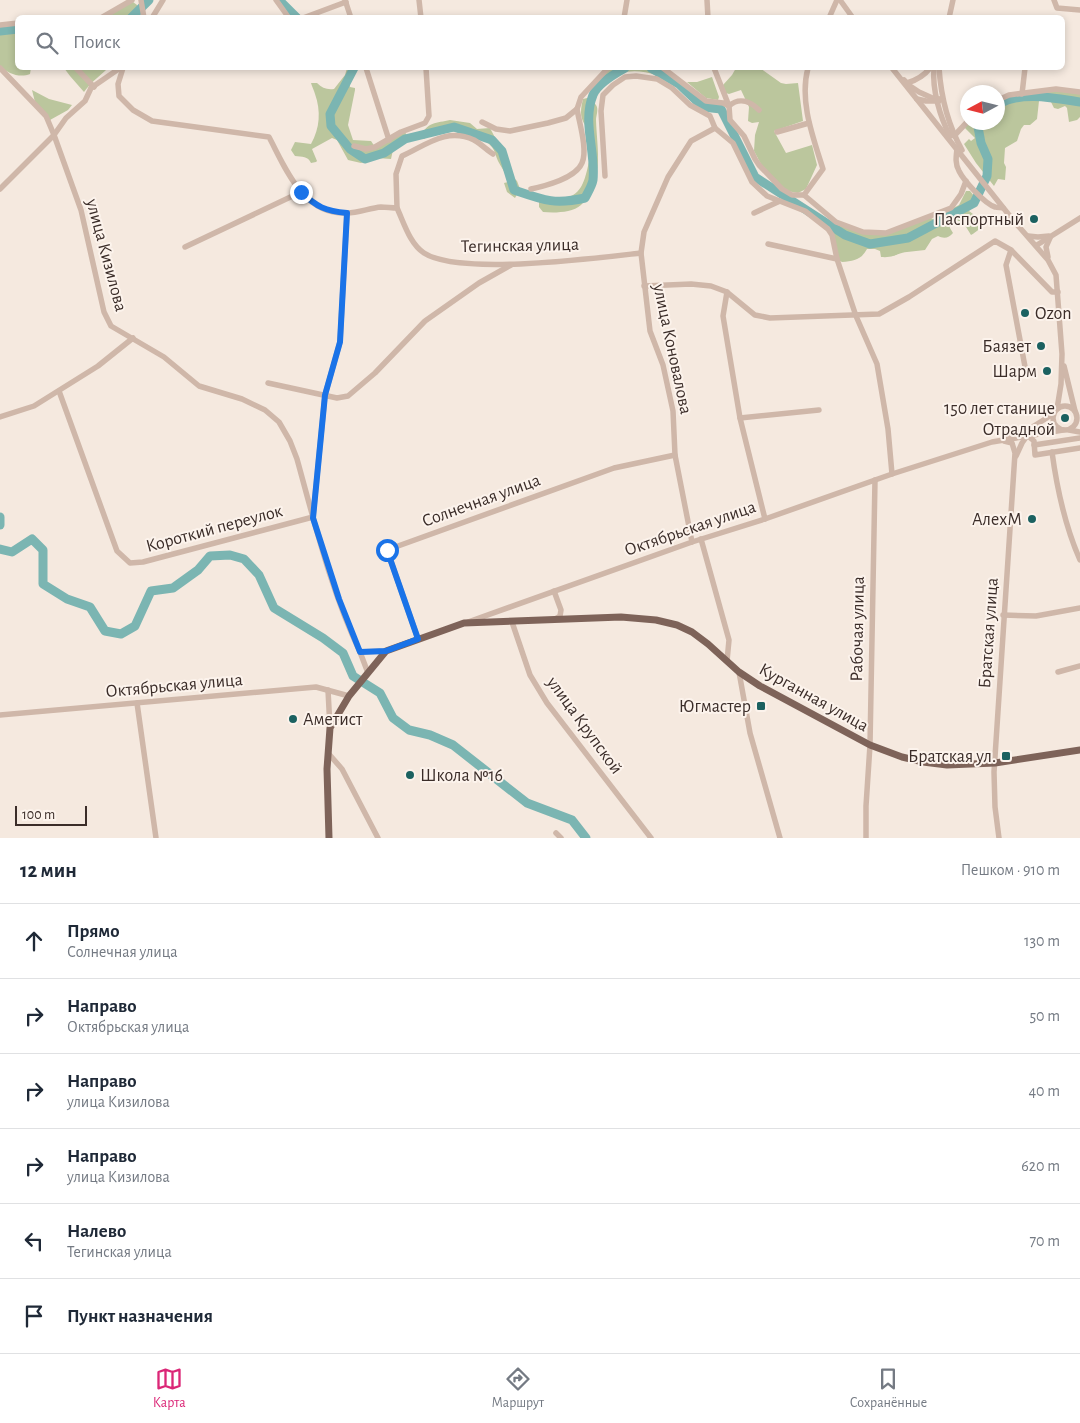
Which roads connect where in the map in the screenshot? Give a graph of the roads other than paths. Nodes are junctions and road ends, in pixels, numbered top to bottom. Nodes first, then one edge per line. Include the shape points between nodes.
1 (132, 0) edge
2 (163, 0) edge
3 (276, 0) edge
4 (419, 0) edge
5 (627, 0) edge
6 (707, 0) edge
7 (838, 0) edge
8 (953, 0) edge
9 (1054, 0) edge
10 (141, 1) edge
11 (346, 1) edge
12 (1080, 10) edge
13 (106, 15) edge
14 (144, 15) edge
15 (154, 15) edge
16 (287, 15) edge
17 (311, 15) edge
18 (350, 15) edge
19 (421, 15) edge
20 (624, 15) edge
21 (708, 15) edge
22 (830, 15) edge
23 (850, 15) edge
24 (949, 15) edge
25 (15, 23) edge
26 (0, 25) edge
27 (0, 68) edge
28 (78, 70) edge
29 (119, 70) edge
30 (122, 70) edge
31 (367, 70) edge
32 (426, 70) edge
33 (606, 70) edge
34 (666, 70) edge
35 (715, 70) edge
36 (807, 70) edge
37 (893, 70) edge
38 (928, 70) edge
39 (934, 70) edge
40 (939, 70) edge
41 (1025, 70) edge
42 (896, 74) junction
43 (907, 83) junction
44 (941, 86) junction
45 (94, 87) junction
46 (1080, 92) edge
47 (1022, 94) junction
48 (1005, 97) edge
49 (915, 98) junction
50 (724, 100) junction
51 (938, 100) junction
52 (729, 106) junction
53 (945, 108) junction
54 (577, 109) junction
55 (759, 110) dead end
56 (482, 122) dead end
57 (809, 123) junction
58 (715, 128) junction
59 (960, 130) edge
60 (777, 132) dead end
61 (54, 135) junction
62 (954, 136) junction
63 (389, 140) junction
64 (354, 146) dead end
65 (957, 149) junction
66 (493, 154) dead end
67 (970, 165) junction
68 (605, 176) dead end
69 (966, 181) junction
70 (0, 189) edge
71 (531, 189) dead end
72 (301, 192) junction
73 (804, 196) junction
74 (780, 201) junction
75 (397, 208) junction
76 (1003, 208) junction
77 (347, 213) junction
78 (754, 213) dead end
79 (1080, 218) edge
80 (1027, 235) junction
81 (1051, 235) junction
82 (768, 244) dead end
83 (1036, 245) junction
84 (185, 247) dead end
85 (1011, 250) junction
86 (641, 253) junction
87 (837, 258) junction
88 (1048, 260) junction
89 (513, 264) junction
90 (644, 286) junction
91 (727, 292) junction
92 (1058, 292) junction
93 (856, 316) junction
94 (133, 338) junction
95 (1062, 354) junction
96 (1026, 372) dead end
97 (268, 383) dead end
98 (59, 391) junction
99 (325, 395) junction
100 (819, 410) dead end
101 (1055, 411) junction
102 (1077, 416) edge
103 (0, 417) edge
104 (740, 418) junction
105 (1041, 422) junction
106 (1065, 430) junction
107 (1080, 432) edge
108 (1028, 436) junction
109 (1080, 438) edge
110 (1000, 441) junction
111 (992, 442) junction
112 (1034, 445) junction
113 (1080, 448) edge
114 (1052, 452) junction
115 (675, 455) junction
116 (1015, 459) junction
117 (892, 474) junction
118 (875, 480) junction
119 (313, 518) junction
120 (766, 519) junction
121 (701, 539) junction
122 (692, 542) junction
123 (1080, 560) edge
124 (554, 590) junction
125 (505, 607) junction
126 (1080, 608) edge
127 (561, 610) junction
128 (1003, 615) junction
129 (581, 619) junction
130 (548, 620) junction
131 (509, 622) junction
132 (464, 623) junction
133 (418, 639) junction
134 (386, 651) junction
135 (360, 652) junction
136 (728, 661) junction
137 (1080, 666) edge
138 (739, 672) junction
139 (1058, 672) dead end
140 (368, 673) junction
141 (328, 690) junction
142 (349, 696) junction
143 (137, 704) junction
144 (0, 715) edge
145 (330, 728) junction
146 (870, 745) junction
147 (1080, 750) edge
148 (328, 753) junction
149 (995, 763) junction
150 (556, 833) dead end
151 (156, 838) edge
152 (329, 838) edge
153 (378, 838) edge
154 (561, 838) edge
155 (651, 838) edge
156 (780, 838) edge
157 (866, 838) edge
158 (999, 838) edge

1 - 13 street
2 - 15 street
3 - 16 street
4 - 19 street
5 - 20 street
6 - 21 street
7 - 22 street
7 - 23 street
8 - 24 street
9 - 12 street via 1057,8
10 - 14 street
11 - 17 street
11 - 18 street
25 - 26 street
27 - 61 street, улица Кизилова via 46,116
28 - 45 street
29 - 45 street
30 - 72 street via 119,96 133,110 152,121 269,137
31 - 63 street
32 - 63 street via 429,116 424,123
33 - 54 street via 581,97
34 - 50 street via 706,101
35 - 50 street
36 - 57 street via 804,83
37 - 42 street
38 - 43 street
39 - 51 street
40 - 44 street
41 - 47 street
42 - 43 street
42 - 49 street
43 - 51 street
44 - 51 street
44 - 53 street
45 - 61 street
46 - 47 street via 1056,89
47 - 48 street
49 - 51 street via 930,102
49 - 65 street
50 - 52 street
51 - 53 street
51 - 65 street via 943,122
52 - 55 street via 744,100
52 - 73 street via 730,120 744,136 759,165 782,189
53 - 62 street
54 - 56 street via 566,118 510,131
54 - 71 street via 584,148 582,163 552,185
57 - 60 street
57 - 73 street via 822,169
58 - 68 street via 710,116 657,79 625,77 603,95
58 - 74 street via 733,143 752,182 767,196
58 - 86 street, улица Коновалова via 691,140 668,177 644,232
59 - 62 street
61 - 70 street
61 - 94 street, улица Кизилова via 81,210 104,312 111,326
62 - 67 street
63 - 64 street via 366,149
65 - 67 street
65 - 69 street via 955,159
66 - 75 street, Тегинская улица via 475,140 461,136 439,137 402,156 396,174
67 - 76 street
69 - 73 street via 952,208 886,234 864,232 836,222
69 - 76 street via 985,200
72 - 77 street via 315,205 328,211
72 - 84 street
74 - 78 street
74 - 87 street via 805,211 828,229
75 - 77 street via 381,207
75 - 89 street, Тегинская улица via 416,246 426,254 444,260
76 - 80 street
77 - 99 street, улица Кизилова via 340,342
79 - 81 street
80 - 81 street
80 - 83 street
81 - 83 street
81 - 88 street via 1046,247
82 - 87 street
83 - 88 street
85 - 92 street via 1052,292
85 - 93 street via 995,241 879,314
85 - 96 street via 1006,265
86 - 89 street, Тегинская улица
86 - 90 street, улица Коновалова
87 - 93 street
88 - 92 street via 1056,275
89 - 99 street via 479,283 425,321 348,396
90 - 91 street via 691,284
90 - 115 street, улица Коновалова via 650,331 663,365 673,410
91 - 93 street via 755,314 770,318
91 - 104 street via 723,316
92 - 95 street
93 - 117 street via 877,364
94 - 98 street
94 - 119 street, улица Кизилова via 164,357 199,386 242,399 265,410 279,422 297,459
95 - 101 street via 1061,384
95 - 102 street
97 - 99 street
98 - 103 street via 34,406
98 - 119 street, Короткий переулок via 117,551 130,563
99 - 119 street, улица Кизилова
100 - 104 street
101 - 102 street via 1066,406
101 - 105 street
101 - 106 street via 1054,424
102 - 106 street via 1074,426
104 - 120 street
105 - 108 street
105 - 111 street
106 - 107 street, Октябрьская улица
106 - 108 street, Октябрьская улица
108 - 110 street, Октябрьская улица
108 - 112 street
108 - 116 street
109 - 112 street
110 - 111 street, Октябрьская улица
110 - 116 street via 1012,443
111 - 117 street, Октябрьская улица
112 - 114 street via 1035,455
113 - 114 street
114 - 123 street via 1070,538
115 - 122 street, улица Коновалова
115 - 133 street, Солнечная улица via 614,468 387,550
116 - 128 street, Братская улица
117 - 118 street, Октябрьская улица
118 - 120 street, Октябрьская улица
118 - 146 street, Рабочая улица
119 - 135 street, улица Кизилова
120 - 121 street, Октябрьская улица
121 - 122 street, Октябрьская улица
121 - 136 street via 729,640
122 - 124 street, Октябрьская улица
124 - 125 street, Октябрьская улица
124 - 127 street
125 - 131 street, улица Крупской via 502,615
125 - 132 street, Октябрьская улица
126 - 128 street via 1036,616
127 - 129 street
127 - 130 street via 560,616
128 - 149 street, Братская улица
129 - 130 main road, Курганная улица
129 - 136 main road, Курганная улица via 638,618 677,625 692,632
130 - 131 main road, Курганная улица
131 - 132 main road, Курганная улица
131 - 155 street, улица Крупской via 530,675 547,703
132 - 133 main road, Октябрьская улица
133 - 134 main road, Октябрьская улица
134 - 135 street
134 - 140 main road
135 - 140 street, улица Кизилова
136 - 138 main road, Курганная улица
137 - 139 street
138 - 146 main road, Курганная улица
138 - 156 street via 750,733
140 - 142 main road
141 - 142 street, Октябрьская улица
141 - 143 street, Октябрьская улица via 316,687
141 - 145 street
142 - 145 main road
143 - 144 street, Октябрьская улица
143 - 151 street
145 - 148 main road
146 - 149 main road, Курганная улица via 923,762 947,765
146 - 157 street, Рабочая улица
147 - 149 main road, Курганная улица
148 - 152 main road
148 - 153 street via 342,769
149 - 158 street, Братская улица
150 - 154 street

